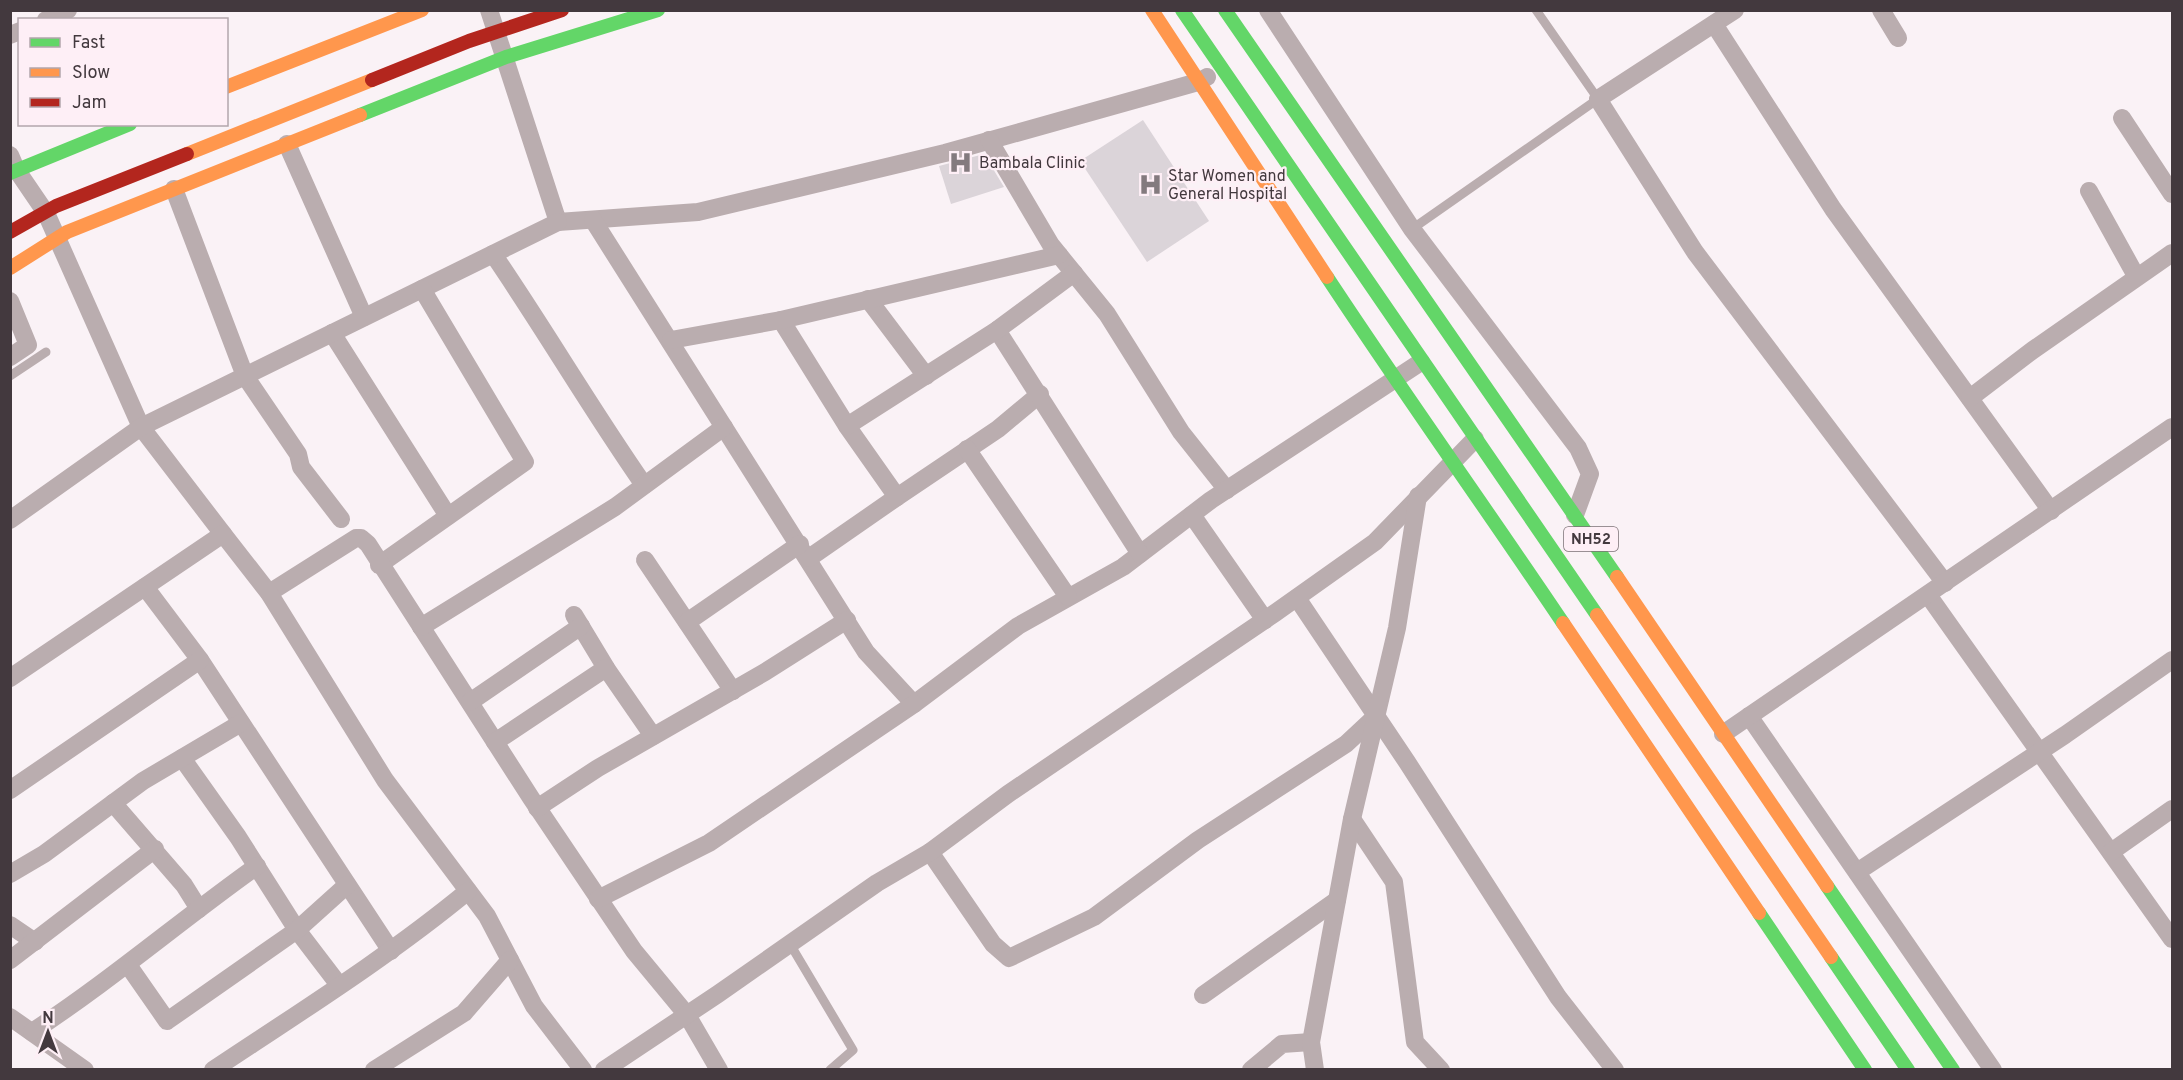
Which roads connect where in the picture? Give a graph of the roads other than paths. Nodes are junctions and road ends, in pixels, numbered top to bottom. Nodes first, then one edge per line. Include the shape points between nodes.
1 (68, 10) edge
2 (422, 10) edge
3 (489, 10) edge
4 (562, 10) edge
5 (658, 10) edge
6 (1152, 10) edge
7 (1182, 10) edge
8 (1225, 10) edge
9 (1268, 10) edge
10 (1536, 10) edge
11 (1735, 10) edge
12 (1881, 10) edge
13 (50, 18) edge
14 (1714, 24) junction
15 (497, 32) junction
16 (1898, 38) dead end
17 (506, 57) junction
18 (1221, 69) junction
19 (1198, 82) junction
20 (228, 86) edge
21 (1598, 99) junction
22 (2122, 118) dead end
23 (124, 126) edge
24 (989, 140) junction
25 (287, 144) junction
26 (12, 166) edge
27 (174, 189) junction
28 (2090, 191) dead end
29 (2172, 194) edge
30 (46, 213) junction
31 (593, 220) junction
32 (558, 222) junction
33 (1412, 229) junction
34 (10, 232) edge
35 (58, 238) junction
36 (2172, 253) edge
37 (493, 254) junction
38 (1059, 255) junction
39 (10, 268) edge
40 (1074, 273) junction
41 (2136, 276) junction
42 (422, 289) junction
43 (868, 299) junction
44 (10, 301) edge
45 (364, 317) junction
46 (781, 320) junction
47 (997, 330) junction
48 (332, 333) junction
49 (671, 340) junction
50 (46, 352) dead end
51 (10, 357) edge
52 (1421, 362) junction
53 (10, 375) edge
54 (245, 376) junction
55 (926, 376) junction
56 (1394, 379) junction
57 (1040, 394) junction
58 (1970, 398) junction
59 (847, 426) junction
60 (141, 427) junction
61 (724, 427) junction
62 (2172, 427) edge
63 (1476, 439) junction
64 (967, 449) junction
65 (1453, 460) junction
66 (644, 485) junction
67 (1227, 490) junction
68 (1418, 496) junction
69 (897, 497) junction
70 (2051, 511) junction
71 (1192, 515) junction
72 (1575, 515) junction
73 (448, 516) junction
74 (341, 519) dead end
75 (10, 520) edge
76 (223, 534) junction
77 (804, 551) junction
78 (1140, 554) junction
79 (645, 560) dead end
80 (379, 565) junction
81 (1946, 583) junction
82 (145, 587) junction
83 (269, 593) junction
84 (1928, 596) junction
85 (1068, 597) junction
86 (1297, 598) junction
87 (847, 620) junction
88 (1265, 620) junction
89 (687, 622) junction
90 (420, 627) junction
91 (200, 660) junction
92 (2172, 660) edge
93 (606, 668) junction
94 (10, 678) edge
95 (733, 691) junction
96 (470, 702) junction
97 (914, 704) junction
98 (1376, 716) junction
99 (1749, 716) junction
100 (241, 723) junction
101 (1723, 734) junction
102 (653, 736) junction
103 (495, 742) junction
104 (2040, 751) junction
105 (182, 758) junction
106 (10, 790) edge
107 (113, 803) junction
108 (537, 808) junction
109 (2172, 809) edge
110 (1352, 819) junction
111 (155, 849) junction
112 (930, 852) junction
113 (2111, 852) junction
114 (257, 866) junction
115 (1857, 872) junction
116 (10, 874) edge
117 (347, 885) junction
118 (468, 891) junction
119 (598, 899) junction
120 (1337, 900) junction
121 (198, 909) junction
122 (10, 925) edge
123 (297, 930) junction
124 (2172, 939) edge
125 (35, 942) junction
126 (790, 944) junction
127 (392, 951) junction
128 (10, 960) edge
129 (510, 960) junction
130 (128, 965) junction
131 (339, 985) junction
132 (1203, 995) dead end
133 (687, 1015) junction
134 (10, 1017) edge
135 (32, 1032) junction
136 (1311, 1042) junction
137 (85, 1070) edge
138 (213, 1070) edge
139 (375, 1070) edge
140 (583, 1070) edge
141 (604, 1070) edge
142 (719, 1070) edge
143 (830, 1070) edge
144 (1251, 1070) edge
145 (1315, 1070) edge
146 (1441, 1070) edge
147 (1616, 1070) edge
148 (1865, 1070) edge
149 (1908, 1070) edge
150 (1953, 1070) edge
151 (1993, 1070) edge

1 - 13 street
2 - 20 main road
3 - 15 street
4 - 15 main road
5 - 17 main road
6 - 19 main road
7 - 18 main road, NH52
8 - 72 main road, NH52
9 - 33 street
10 - 21 lane
11 - 14 street
12 - 16 street
14 - 21 street
14 - 58 street via 1833,209
15 - 17 street
15 - 30 main road
17 - 25 main road
17 - 32 street
18 - 19 street
18 - 52 main road, NH52
19 - 24 street
19 - 56 main road
21 - 33 lane
21 - 81 street via 1695,252
22 - 29 street
23 - 26 main road
24 - 31 street via 698,212
24 - 38 street
25 - 27 main road
25 - 45 street
26 - 30 street
27 - 35 main road
27 - 54 street
28 - 41 street
30 - 34 main road
30 - 35 street
31 - 32 street
31 - 49 street
32 - 37 street
33 - 72 street via 1578,448 1590,474
35 - 39 main road
35 - 60 street
36 - 41 street
37 - 42 street
37 - 66 street
38 - 40 street
38 - 43 street
40 - 47 street
40 - 67 street via 1107,314 1181,432
41 - 58 street
42 - 45 street
42 - 73 street via 525,462
43 - 46 street
43 - 55 street
44 - 51 street via 28,345
45 - 48 street
46 - 49 street
46 - 59 street
47 - 55 street
47 - 57 street
48 - 54 street
48 - 73 street
49 - 61 street
50 - 53 lane
52 - 56 street
52 - 63 main road, NH52
54 - 60 street
54 - 74 street via 298,454 301,467
55 - 59 street
56 - 65 main road
56 - 67 street
57 - 64 street
57 - 78 street
58 - 70 street
59 - 69 street
60 - 75 street
60 - 76 street
61 - 66 street
61 - 77 street
62 - 70 street
63 - 65 street
63 - 149 main road, NH52
64 - 69 street
64 - 85 street
65 - 68 street
65 - 148 main road
66 - 90 street via 615,507
67 - 71 street
68 - 86 street via 1375,542
68 - 98 street via 1397,628
69 - 77 street
70 - 81 street
71 - 78 street
71 - 88 street
72 - 101 main road, NH52
73 - 80 street
76 - 82 street
76 - 83 street
77 - 87 street
77 - 89 street
78 - 85 street
79 - 89 street
80 - 83 street via 368,544 356,538
80 - 90 street
81 - 84 street
82 - 91 street
82 - 94 street
83 - 118 street via 386,780
84 - 99 street
84 - 104 street
85 - 97 street via 1018,626
86 - 88 street
86 - 98 street
87 - 95 street
87 - 97 street via 866,652
88 - 112 street
89 - 95 street
90 - 96 street
91 - 100 street
91 - 106 street
92 - 104 street
93 - 96 street via 577,620
93 - 102 street
93 - 103 street
95 - 102 street
96 - 103 street
97 - 119 street via 709,843
98 - 110 street
98 - 112 street via 1346,744 1198,840 1094,917 1009,958 993,944
98 - 147 street via 1558,997
99 - 101 street
99 - 115 street
100 - 105 street
100 - 117 street
101 - 150 main road, NH52
102 - 108 street
103 - 108 street
104 - 113 street
104 - 115 street
105 - 107 street
105 - 114 street
107 - 111 street
107 - 116 street
108 - 119 street
109 - 113 street
110 - 120 street
110 - 146 street via 1394,882 1415,1042
111 - 121 street
111 - 125 street
112 - 126 street via 877,883
113 - 124 street
114 - 121 street
114 - 123 street
115 - 151 street
117 - 123 street
117 - 127 street
118 - 127 street
118 - 129 street via 487,916
119 - 133 street via 634,951
120 - 132 street
120 - 136 street
121 - 130 street
122 - 125 street
123 - 130 street via 167,1021
123 - 131 street
125 - 128 street
126 - 133 street
126 - 143 lane via 853,1050
127 - 131 street
129 - 139 street via 464,1013
129 - 140 street via 534,1006
130 - 135 street
131 - 138 street
133 - 141 street
133 - 142 street
134 - 135 street
135 - 137 street
136 - 144 street via 1282,1044
136 - 145 street

